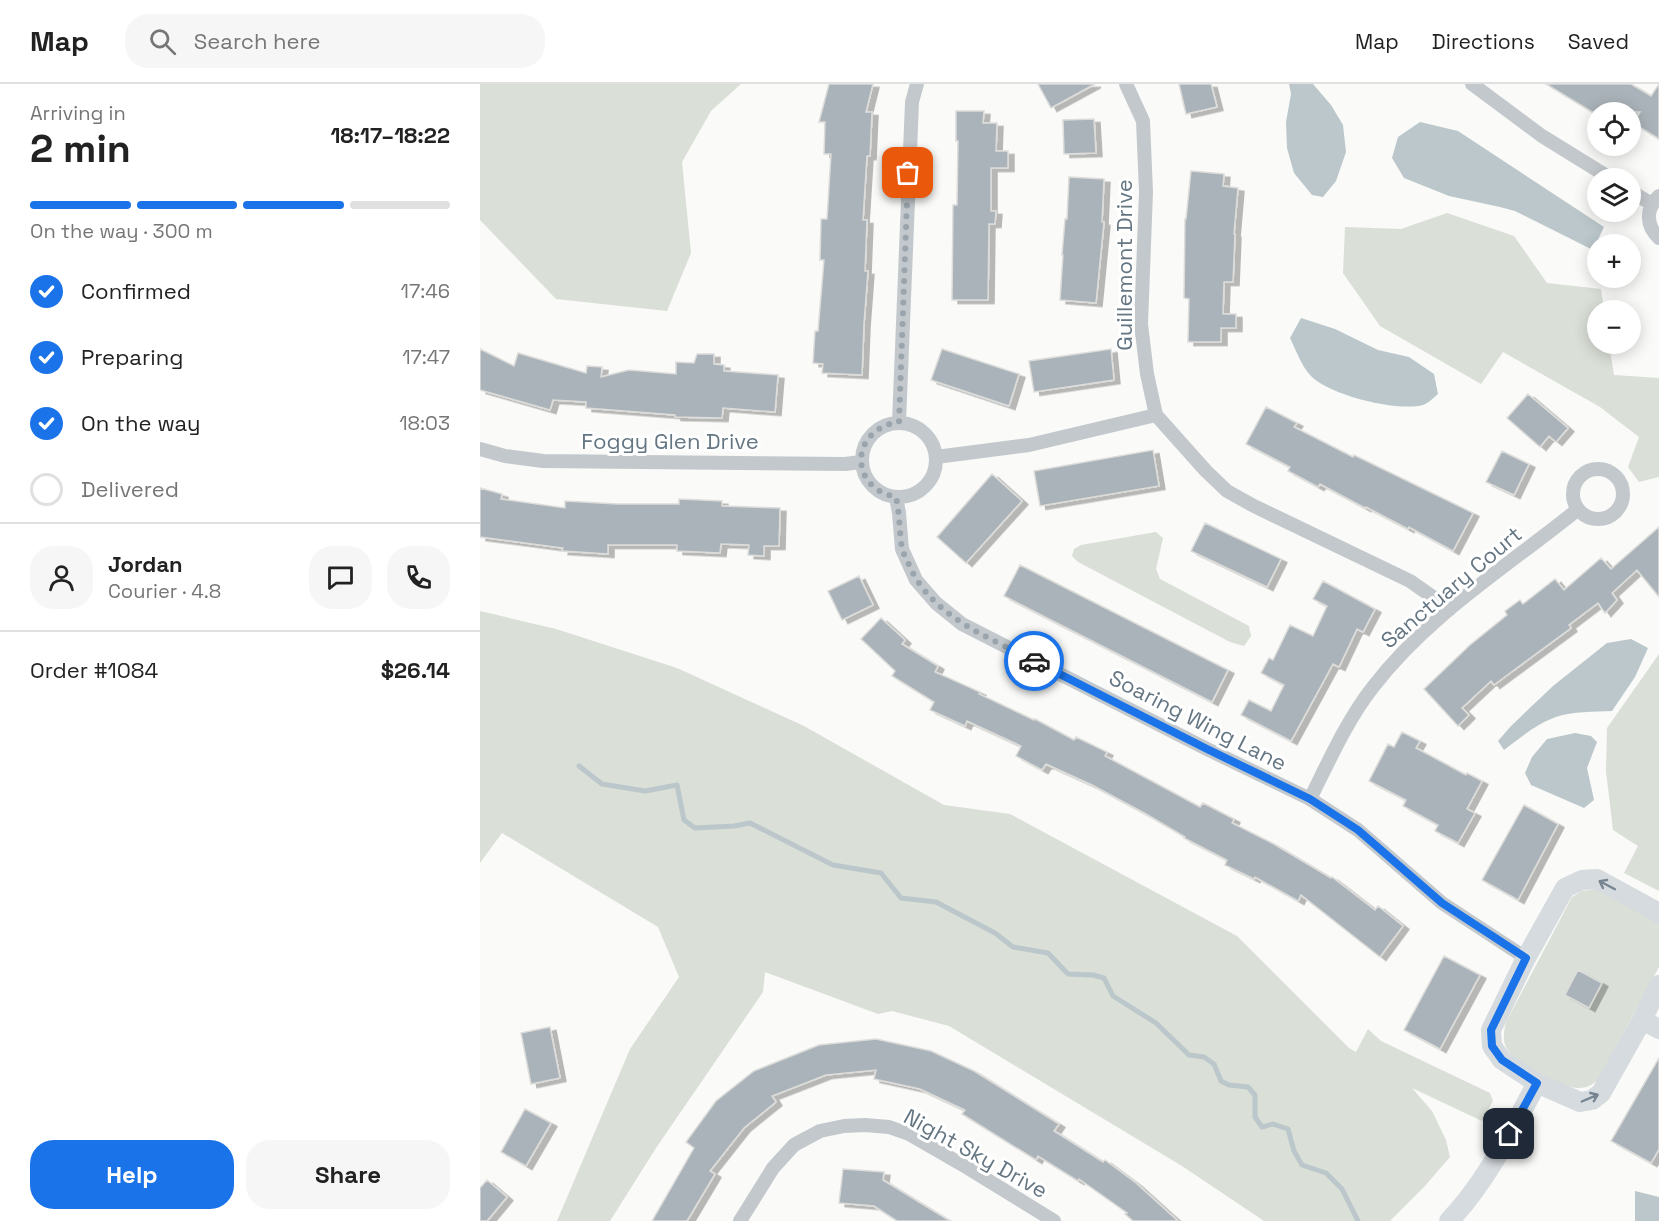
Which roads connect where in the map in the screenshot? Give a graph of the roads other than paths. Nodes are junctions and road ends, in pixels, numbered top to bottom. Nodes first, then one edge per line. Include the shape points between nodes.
1 (917, 84) edge
2 (1126, 84) edge
3 (1472, 84) edge
4 (1594, 168) edge
5 (1655, 200) edge
6 (1659, 238) edge
7 (1156, 415) junction
8 (899, 422) junction
9 (480, 449) edge
10 (936, 457) junction
11 (861, 462) junction
12 (896, 497) junction
13 (1577, 510) dead end
14 (1450, 609) junction
15 (1310, 799) junction
16 (1659, 913) edge
17 (1526, 958) junction
18 (1659, 985) edge
19 (1651, 1024) edge
20 (1537, 1083) junction
21 (740, 1221) edge
22 (1054, 1221) edge
23 (1449, 1221) edge

1 - 8 street via 912,102
2 - 7 street, Guillemont Drive via 1143,121 1146,192 1141,324
3 - 4 street via 1542,136
5 - 6 street via 1648,214 1652,231
7 - 10 street via 1029,445
7 - 14 street via 1227,491 1410,581
8 - 10 street via 920,429 934,446
8 - 11 street via 887,424 868,438
9 - 11 street, Foggy Glen Drive via 543,461
10 - 12 street via 930,481 921,490
11 - 12 street via 868,482 876,490
12 - 15 street, Soaring Wing Lane via 902,549 915,580 962,624
13 - 14 street, Sanctuary Court
14 - 15 street, Sanctuary Court via 1407,647 1372,688 1340,738
15 - 17 street, Soaring Wing Lane via 1358,830 1442,903
16 -> 17 street via 1597,879 1582,880 1565,888
17 - 20 street via 1491,1030 1492,1046 1502,1060
18 - 19 street
20 -> 19 street via 1580,1102 1592,1100
20 - 23 street via 1488,1172
21 - 22 street, Night Sky Drive via 772,1168 794,1145 820,1131 865,1125 909,1134

